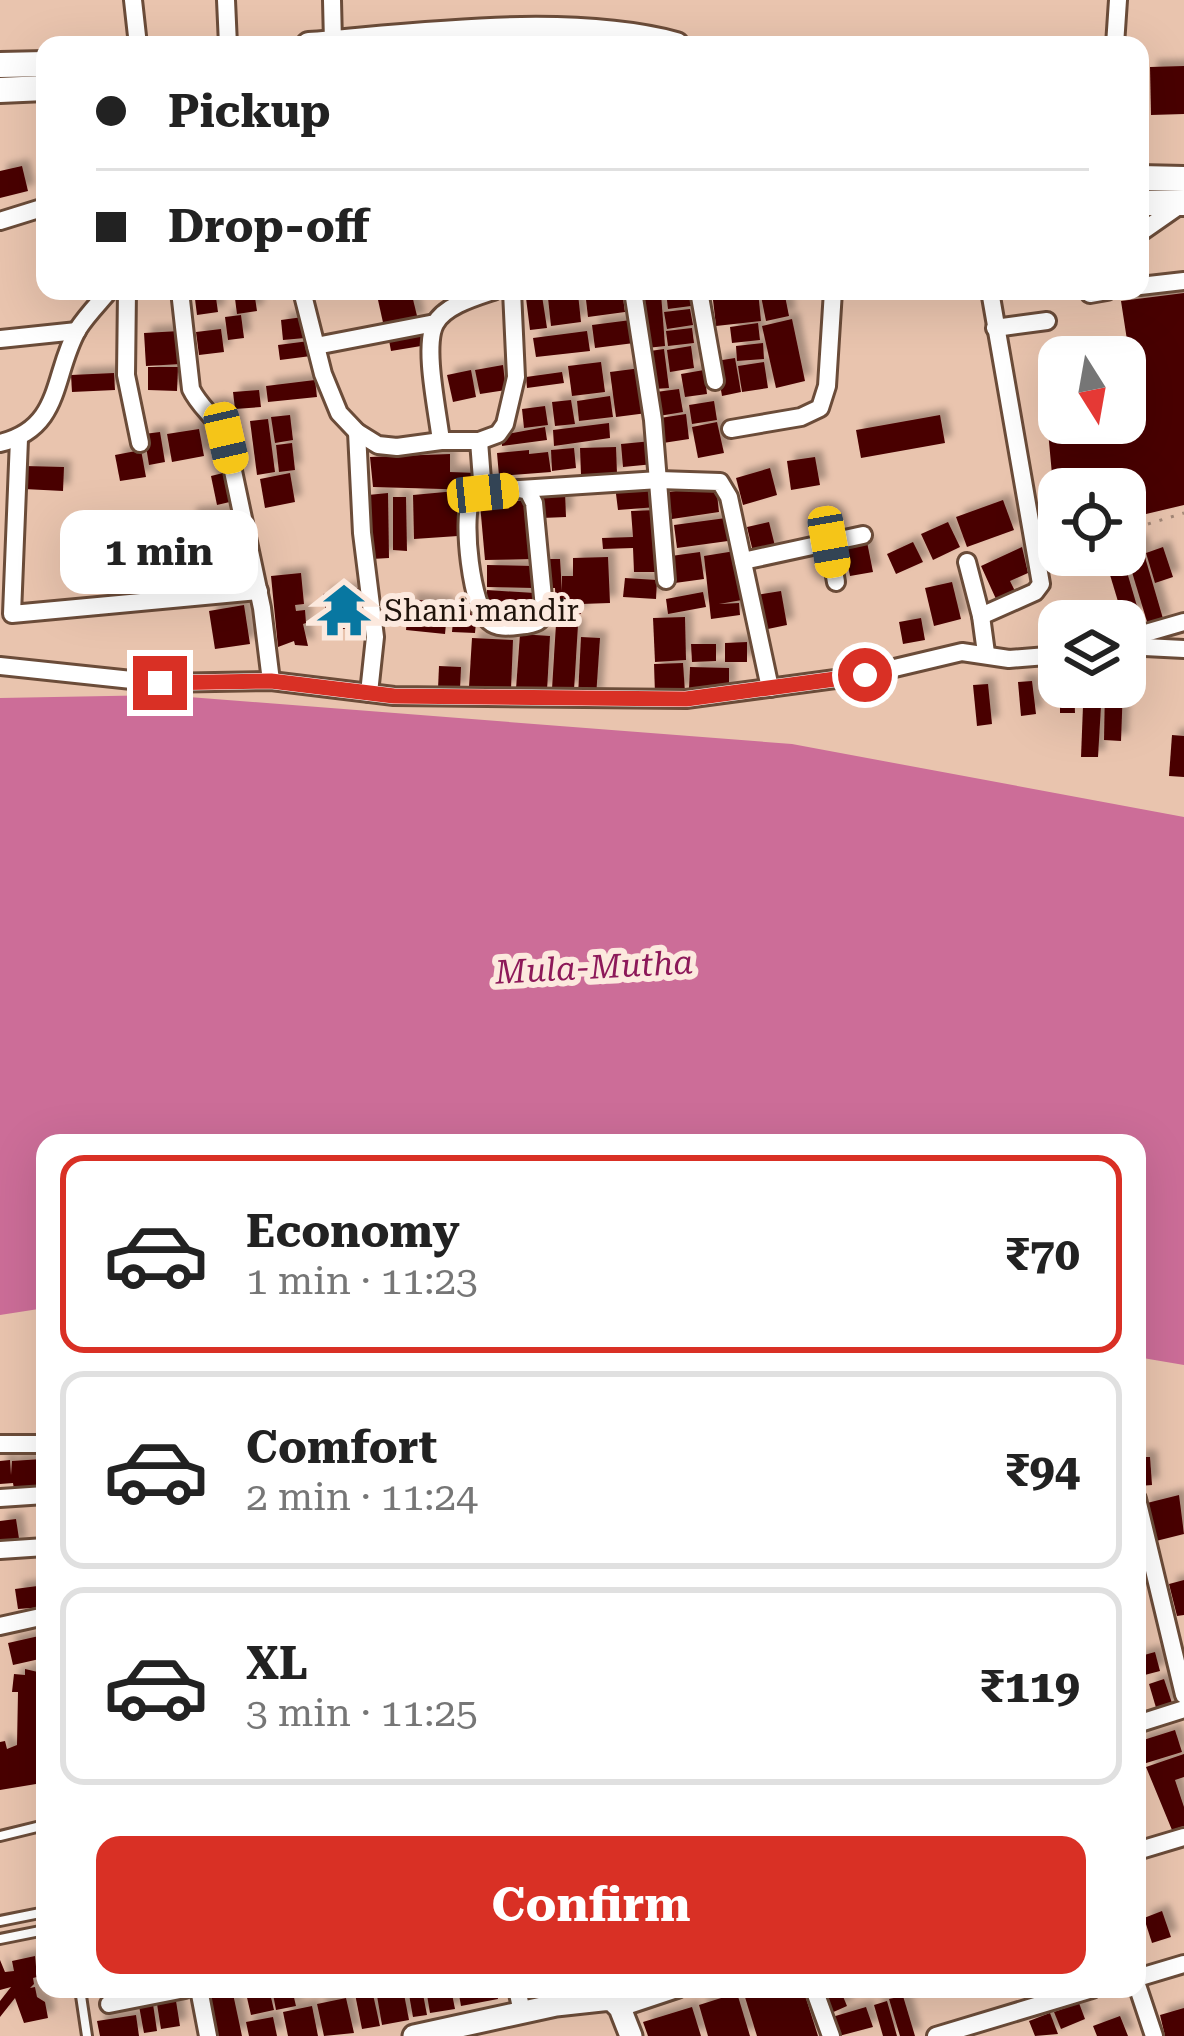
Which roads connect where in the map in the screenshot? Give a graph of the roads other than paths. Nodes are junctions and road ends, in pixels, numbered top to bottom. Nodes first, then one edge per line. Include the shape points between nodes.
1 (133, 0) edge
2 (226, 0) edge
3 (332, 0) edge
4 (1118, 0) edge
5 (137, 36) edge
6 (228, 36) edge
7 (323, 36) edge
8 (436, 36) edge
9 (608, 36) edge
10 (1116, 36) edge
11 (36, 64) edge
12 (0, 65) edge
13 (36, 88) edge
14 (0, 90) edge
15 (1149, 178) edge
16 (1184, 179) edge
17 (1149, 203) edge
18 (1183, 203) edge
19 (36, 210) edge
20 (0, 221) edge
21 (1149, 227) edge
22 (1184, 281) edge
23 (1149, 285) edge
24 (102, 300) edge
25 (127, 300) edge
26 (180, 300) edge
27 (304, 300) edge
28 (472, 300) edge
29 (512, 300) edge
30 (634, 300) edge
31 (701, 300) edge
32 (832, 300) edge
33 (991, 300) edge
34 (1047, 321) dead end
35 (435, 323) junction
36 (995, 328) junction
37 (77, 331) junction
38 (0, 338) edge
39 (316, 346) junction
40 (715, 381) dead end
41 (731, 429) dead end
42 (357, 432) junction
43 (440, 440) junction
44 (9, 441) edge
45 (479, 441) junction
46 (140, 443) dead end
47 (659, 480) junction
48 (520, 489) junction
49 (483, 493) junction
50 (863, 535) dead end
51 (829, 542) junction
52 (743, 561) junction
53 (967, 562) dead end
54 (666, 580) dead end
55 (836, 582) dead end
56 (259, 591) junction
57 (981, 616) junction
58 (1184, 622) edge
59 (1146, 636) edge
60 (1146, 645) edge
61 (1184, 649) edge
62 (986, 653) junction
63 (1038, 657) edge
64 (0, 666) edge
65 (271, 681) junction
66 (770, 688) junction
67 (369, 693) junction
68 (0, 1444) edge
69 (36, 1444) edge
70 (36, 1496) edge
71 (0, 1498) edge
72 (1146, 1536) edge
73 (36, 1548) edge
74 (0, 1550) edge
75 (36, 1618) edge
76 (0, 1626) edge
77 (1184, 1695) edge
78 (1184, 1709) edge
79 (1146, 1721) edge
80 (36, 1827) edge
81 (0, 1836) edge
82 (1184, 1837) edge
83 (1146, 1848) edge
84 (36, 1914) edge
85 (0, 1921) edge
86 (36, 1932) edge
87 (0, 1939) edge
88 (1184, 1964) edge
89 (1146, 1979) edge
90 (81, 1998) edge
91 (139, 1998) edge
92 (201, 1998) edge
93 (520, 1998) edge
94 (817, 1998) edge
95 (1062, 1998) edge
96 (1142, 1998) edge
97 (613, 1999) edge
98 (109, 2004) dead end
99 (522, 2012) junction
100 (87, 2036) edge
101 (208, 2036) edge
102 (414, 2036) edge
103 (631, 2036) edge
104 (831, 2036) edge
105 (936, 2036) edge
106 (1154, 2036) edge

1 - 5 street
2 - 6 street
3 - 7 street
4 - 10 street
8 - 9 main road via 523,30
11 - 12 main road
13 - 14 main road
15 - 16 main road
17 - 18 main road
18 - 21 street
19 - 20 street
22 - 23 street
24 - 37 street
25 - 46 street via 126,375
26 - 56 street via 191,389 226,438
27 - 39 street
28 - 35 street
29 - 45 street via 512,398 498,434
30 - 47 street
31 - 40 street
32 - 41 street via 820,408
33 - 36 street
34 - 36 street
35 - 39 street
35 - 43 street
36 - 57 street via 1041,584
37 - 38 street
37 - 44 street via 44,418
39 - 42 street via 328,392
42 - 43 street via 397,447
42 - 67 street via 375,637
43 - 45 street
44 - 56 street via 12,614
45 - 49 street
47 - 48 street
47 - 52 street via 720,482
47 - 54 street
48 - 49 street
48 - 49 street via 534,503 544,608 536,624 493,626 482,615 466,514
50 - 51 street
51 - 52 street
51 - 55 street
52 - 66 street
53 - 57 street
56 - 65 street
57 - 62 street
58 - 59 street
60 - 61 street
62 - 63 street
62 - 66 street
64 - 65 street via 160,683
65 - 67 street
66 - 67 street via 686,699
68 - 69 street
70 - 71 street
72 - 77 street
73 - 74 street
75 - 76 street
78 - 79 street
80 - 81 lane
82 - 83 street
84 - 85 lane
86 - 87 lane
88 - 89 street
90 - 100 lane
91 - 98 street
92 - 101 street
93 - 99 street
94 - 104 street
95 - 105 street
96 - 106 street
97 - 99 street
97 - 103 street
99 - 102 street

